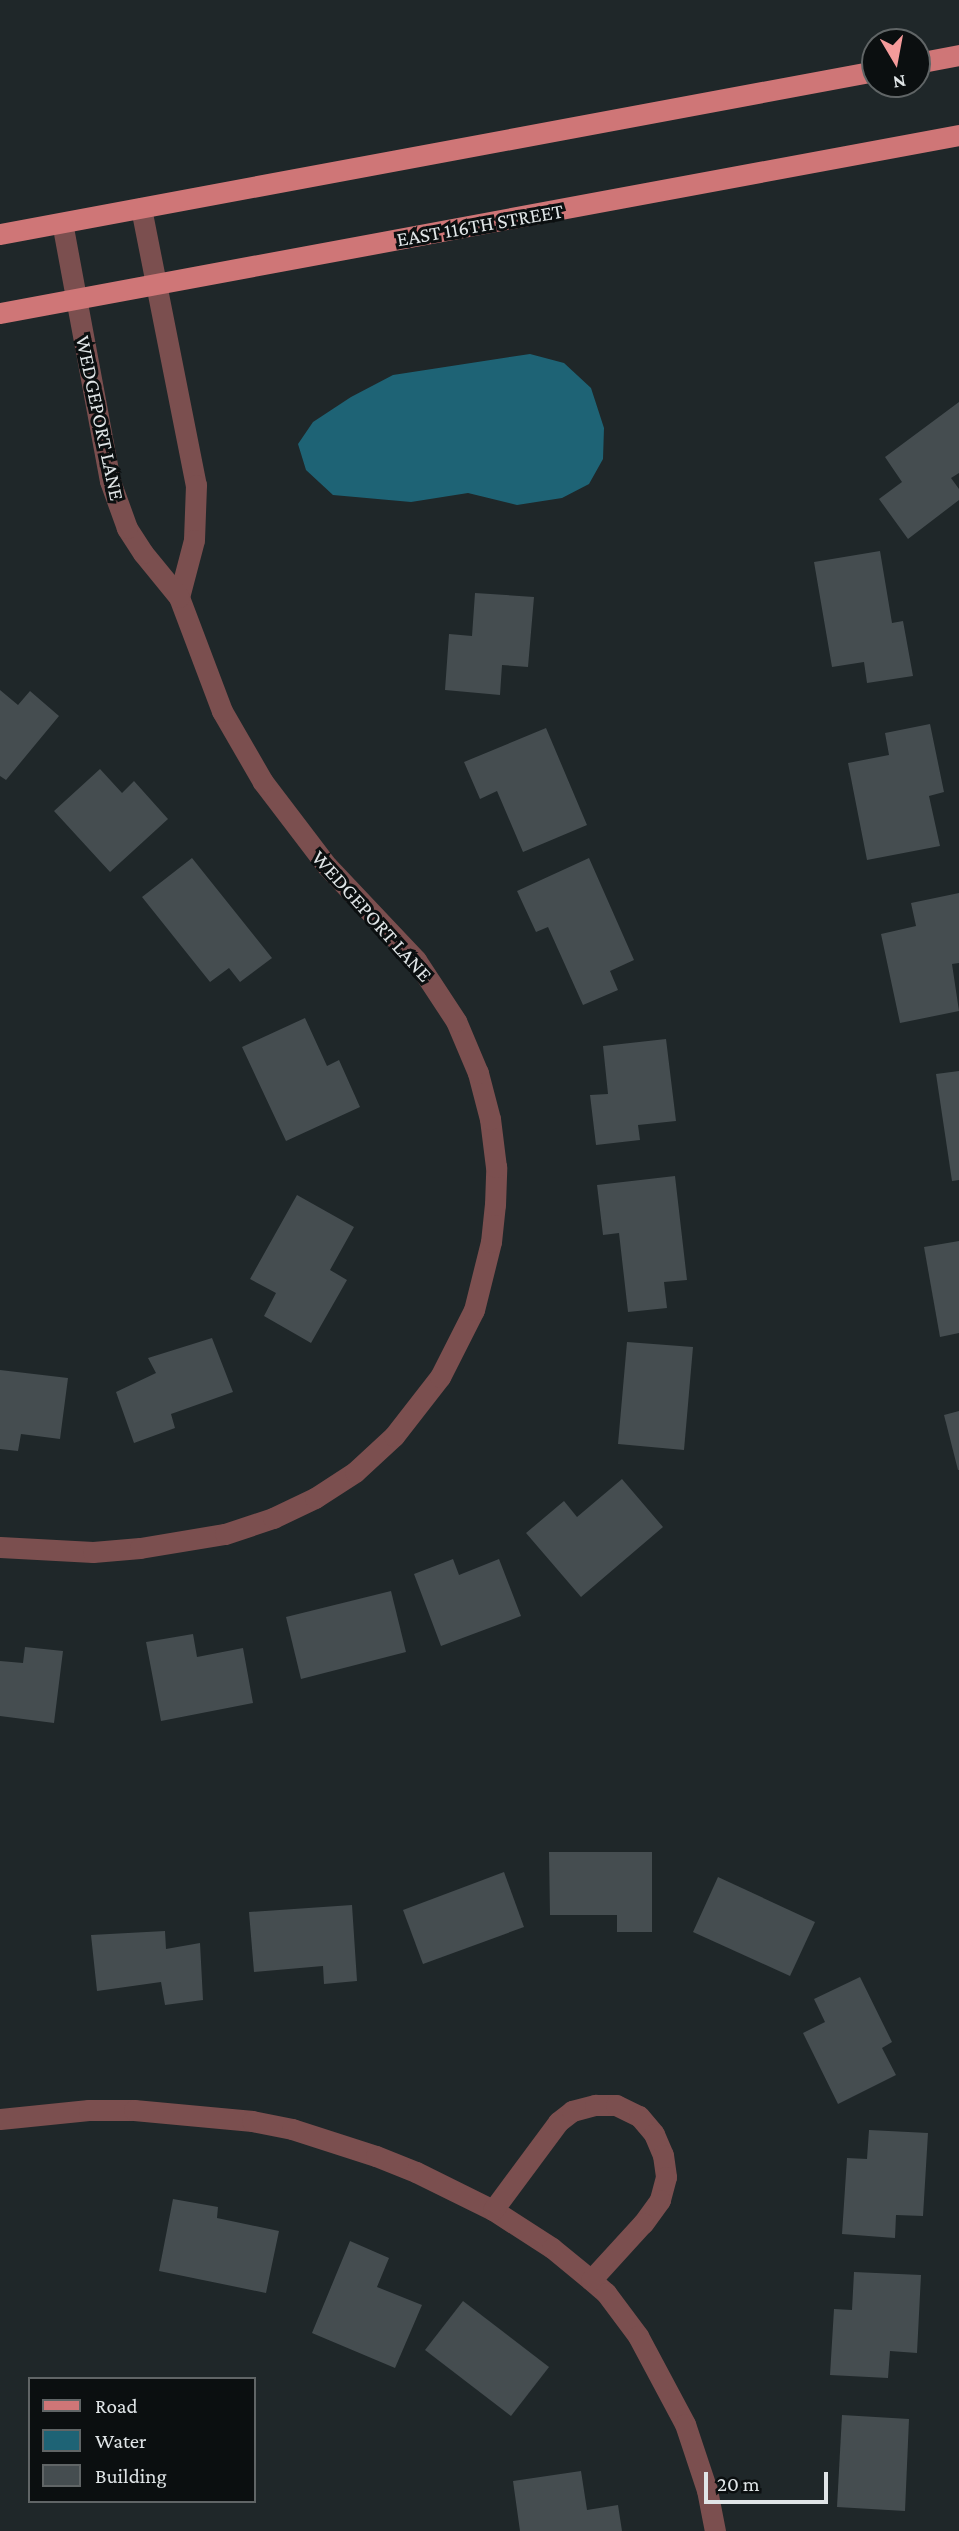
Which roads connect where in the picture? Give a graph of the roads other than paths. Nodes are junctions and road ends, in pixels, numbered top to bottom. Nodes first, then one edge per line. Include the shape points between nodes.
1 (959, 55) edge
2 (931, 60) edge
3 (861, 74) edge
4 (959, 135) edge
5 (141, 208) junction
6 (62, 223) junction
7 (0, 234) edge
8 (155, 284) junction
9 (76, 298) junction
10 (0, 313) edge
11 (179, 597) junction
12 (0, 1547) edge
13 (0, 2119) edge
14 (494, 2210) junction
15 (591, 2280) junction
16 (715, 2531) edge

1 - 2 main road
3 - 5 main road
4 - 8 main road, EAST 116TH STREET
5 - 6 main road
5 - 8 street
6 - 7 main road
6 - 9 street, WEDGEPORT LANE
8 - 9 main road, EAST 116TH STREET
8 - 11 street via 196,485 194,540
9 - 10 main road, EAST 116TH STREET
9 - 11 street, WEDGEPORT LANE via 117,504 143,553
11 - 12 street, WEDGEPORT LANE via 222,711 263,782 327,866 416,960 468,1045 490,1119 495,1205 491,1242 474,1310 440,1377 394,1436 355,1472 315,1498 237,1530 182,1542 93,1552
13 - 14 street via 100,2110 252,2121 376,2157
14 - 15 street via 543,2241
14 - 15 street via 558,2122 572,2112 616,2105 639,2116 663,2155 666,2177 660,2200
15 - 16 street via 627,2319 669,2389 697,2455

